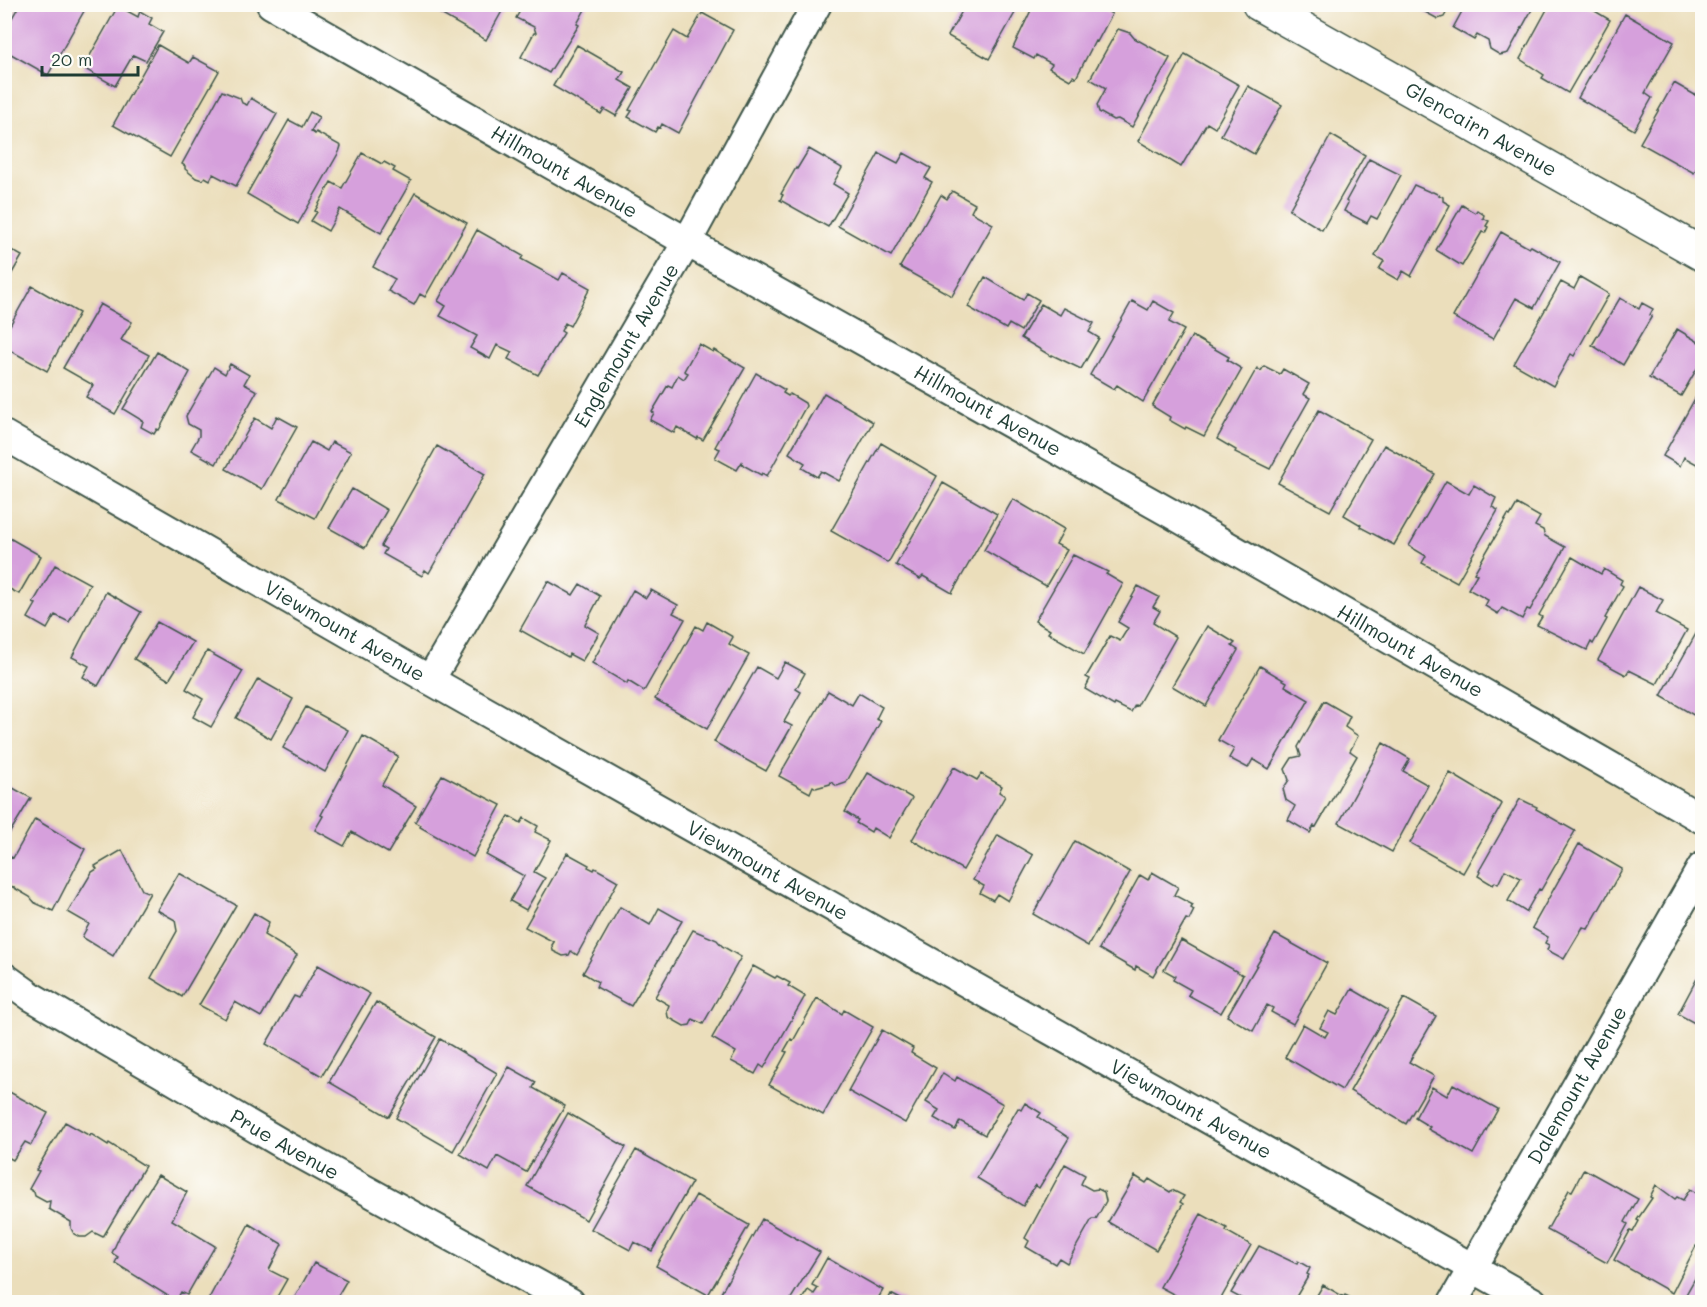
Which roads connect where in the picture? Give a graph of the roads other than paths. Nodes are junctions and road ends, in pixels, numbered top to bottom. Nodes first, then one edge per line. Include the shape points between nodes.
1 (271, 4) edge
2 (817, 4) edge
3 (1259, 4) edge
4 (687, 242) junction
5 (1702, 254) edge
6 (4, 435) edge
7 (430, 680) junction
8 (1702, 819) edge
9 (1702, 867) edge
10 (4, 977) edge
11 (1473, 1269) junction
12 (570, 1302) edge
13 (1453, 1302) edge
14 (1533, 1302) edge

1 - 4 street, Hillmount Avenue
2 - 4 street, Englemount Avenue
3 - 5 street, Glencairn Avenue
4 - 7 street, Englemount Avenue
4 - 8 street, Hillmount Avenue via 1172,514
6 - 7 street, Viewmount Avenue
7 - 11 street, Viewmount Avenue
9 - 11 street, Dalemount Avenue
10 - 12 street, Prue Avenue via 286,1146
11 - 13 street, Dalemount Avenue
11 - 14 street, Viewmount Avenue

